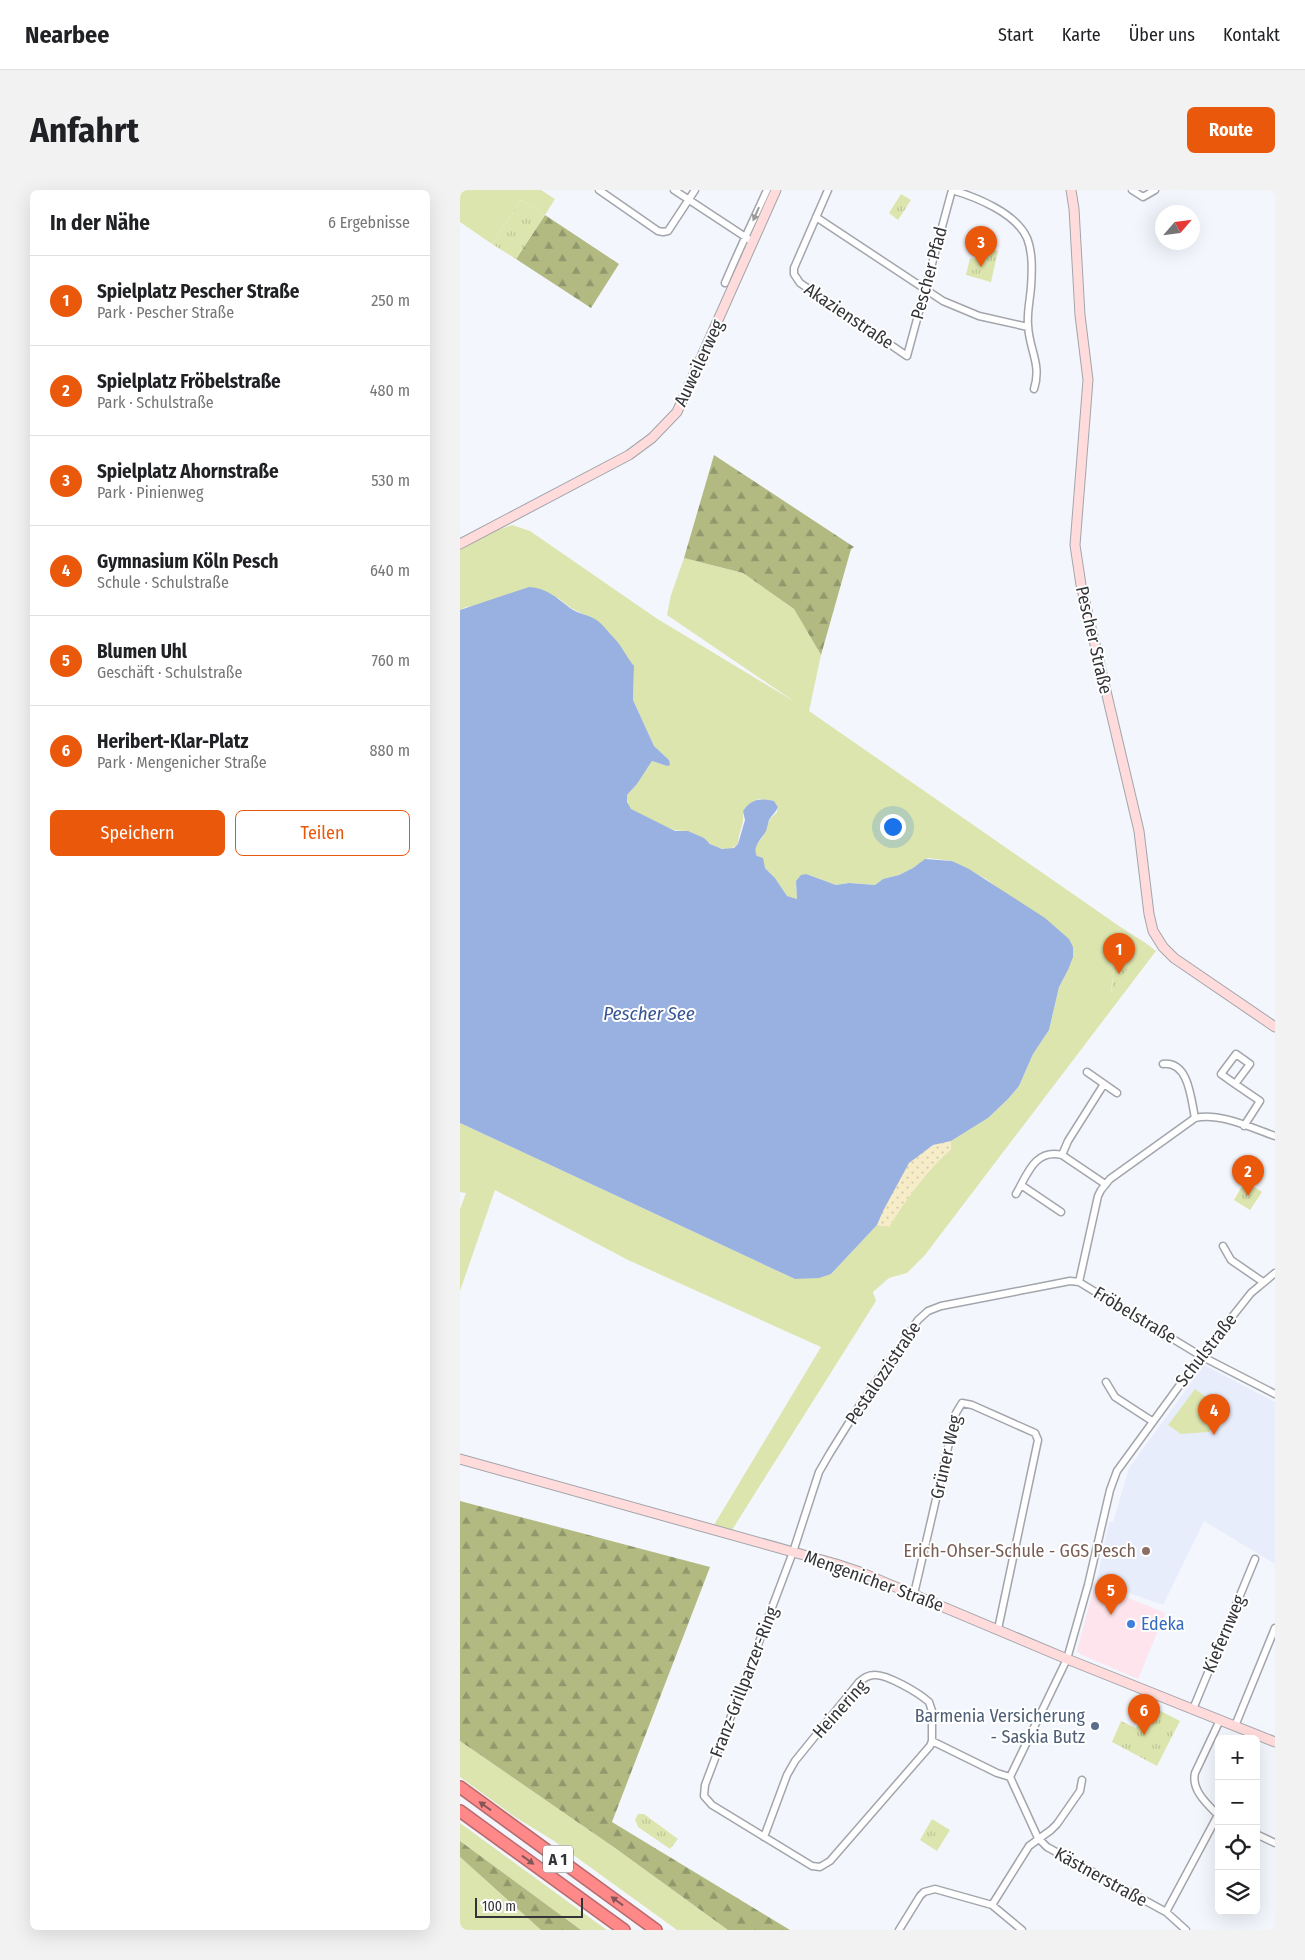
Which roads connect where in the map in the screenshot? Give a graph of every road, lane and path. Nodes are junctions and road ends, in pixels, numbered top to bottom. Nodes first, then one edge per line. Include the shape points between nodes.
1 (598, 190) edge
2 (674, 190) edge
3 (694, 190) edge
4 (767, 190) edge
5 (776, 190) edge
6 (828, 190) edge
7 (952, 190) edge
8 (1071, 190) edge
9 (1132, 190) edge
10 (1155, 190) edge
11 (688, 200) junction
12 (816, 217) junction
13 (748, 240) junction
14 (725, 283) dead end
15 (925, 290) junction
16 (1028, 328) junction
17 (907, 356) joint
18 (1034, 389) dead end
19 (460, 544) edge
20 (1275, 1026) edge
21 (1163, 1064) dead end
22 (1087, 1072) dead end
23 (1104, 1084) junction
24 (1235, 1084) junction
25 (1117, 1093) dead end
26 (1195, 1118) junction
27 (1244, 1126) junction
28 (1275, 1136) edge
29 (1062, 1155) junction
30 (1105, 1184) junction
31 (1021, 1185) junction
32 (1016, 1194) dead end
33 (1061, 1212) dead end
34 (1223, 1246) dead end
35 (1275, 1273) edge
36 (1079, 1282) junction
37 (1263, 1282) junction
38 (1201, 1356) junction
39 (1106, 1382) dead end
40 (1275, 1394) edge
41 (1152, 1421) junction
42 (460, 1459) edge
43 (793, 1552) junction
44 (1255, 1560) dead end
45 (914, 1594) junction
46 (1275, 1628) edge
47 (998, 1629) junction
48 (1067, 1659) junction
49 (1193, 1709) junction
50 (1220, 1720) junction
51 (1235, 1726) junction
52 (932, 1741) junction
53 (1275, 1742) edge
54 (1010, 1777) junction
55 (1082, 1780) dead end
56 (460, 1787) edge
57 (460, 1811) edge
58 (1215, 1812) edge
59 (1215, 1821) edge
60 (764, 1836) junction
61 (1260, 1836) edge
62 (1038, 1838) junction
63 (1275, 1843) edge
64 (992, 1905) junction
65 (1166, 1912) junction
66 (624, 1930) edge
67 (656, 1930) edge
68 (899, 1930) edge
69 (1022, 1930) edge
70 (1186, 1930) edge

1 - 11 street via 663,232 668,231
2 - 11 street
3 - 11 street
4 -> 13 street
5 - 13 street, Auweilerweg
6 - 12 street, Akazienstraße
7 - 15 street, Pescher Pfad
7 - 16 street via 990,205 1008,217 1026,236 1031,259
8 - 20 street, Pescher Straße via 1088,380 1075,546 1081,585 1139,831 1153,931 1174,958
9 - 10 street via 1143,197
11 - 13 street
12 - 15 street
12 - 17 street, Akazienstraße via 794,268 796,279
13 - 14 street
13 - 19 street, Auweilerweg via 677,412 667,424 629,455
15 - 16 street via 979,316
15 - 17 street, Pescher Pfad
16 - 18 street via 1038,369
21 - 26 street via 1170,1063 1183,1073
22 - 23 street
23 - 25 street
23 - 29 street
24 - 24 street via 1221,1074 1236,1054 1250,1064
24 - 27 street via 1260,1101
26 - 27 street via 1205,1115
26 - 30 street
27 - 28 street
29 - 30 street
29 - 31 street via 1041,1156
30 - 36 street, Fröbelstraße via 1098,1196
31 - 32 street
31 - 33 street
34 - 37 street via 1231,1260
35 - 37 street, Schulstraße
36 - 38 street, Fröbelstraße
36 - 43 street, Pestalozzistraße via 1070,1281 941,1306 918,1320 830,1453 812,1490
37 - 38 street, Schulstraße
38 - 40 street, Fröbelstraße
38 - 41 street, Schulstraße
39 - 41 street via 1114,1397
41 - 48 street, Schulstraße via 1114,1477
42 - 43 street, Mengenicher Straße
43 - 45 street, Mengenicher Straße via 852,1569
43 - 60 street, Franz-Grillparzer-Ring via 704,1791 706,1799 717,1808
44 - 49 street, Kiefernweg
45 - 47 street, Mengenicher Straße
45 - 47 street, Grüner Weg via 958,1407 962,1403 972,1405 1035,1433 1038,1440
46 - 51 street
47 - 48 street, Mengenicher Straße
48 - 49 street, Mengenicher Straße
48 - 54 street
49 - 50 street, Mengenicher Straße
50 - 51 street, Mengenicher Straße
50 - 58 street via 1194,1779 1200,1795
51 - 53 street, Mengenicher Straße
52 - 54 street
52 - 60 street via 825,1865 812,1866
52 - 60 street, Heinering via 929,1702 888,1678 876,1675 865,1678 795,1761
54 - 62 street
55 - 62 street via 1080,1791 1057,1824
67 -> 56 highway, A 1
57 -> 66 highway, A 1
59 - 65 street, Kästnerstraße
61 - 63 street
62 - 64 street via 1029,1846
62 - 65 street, Kästnerstraße via 1061,1856
64 - 68 street via 930,1890 920,1896
64 - 69 street
65 - 70 street, Kästnerstraße

